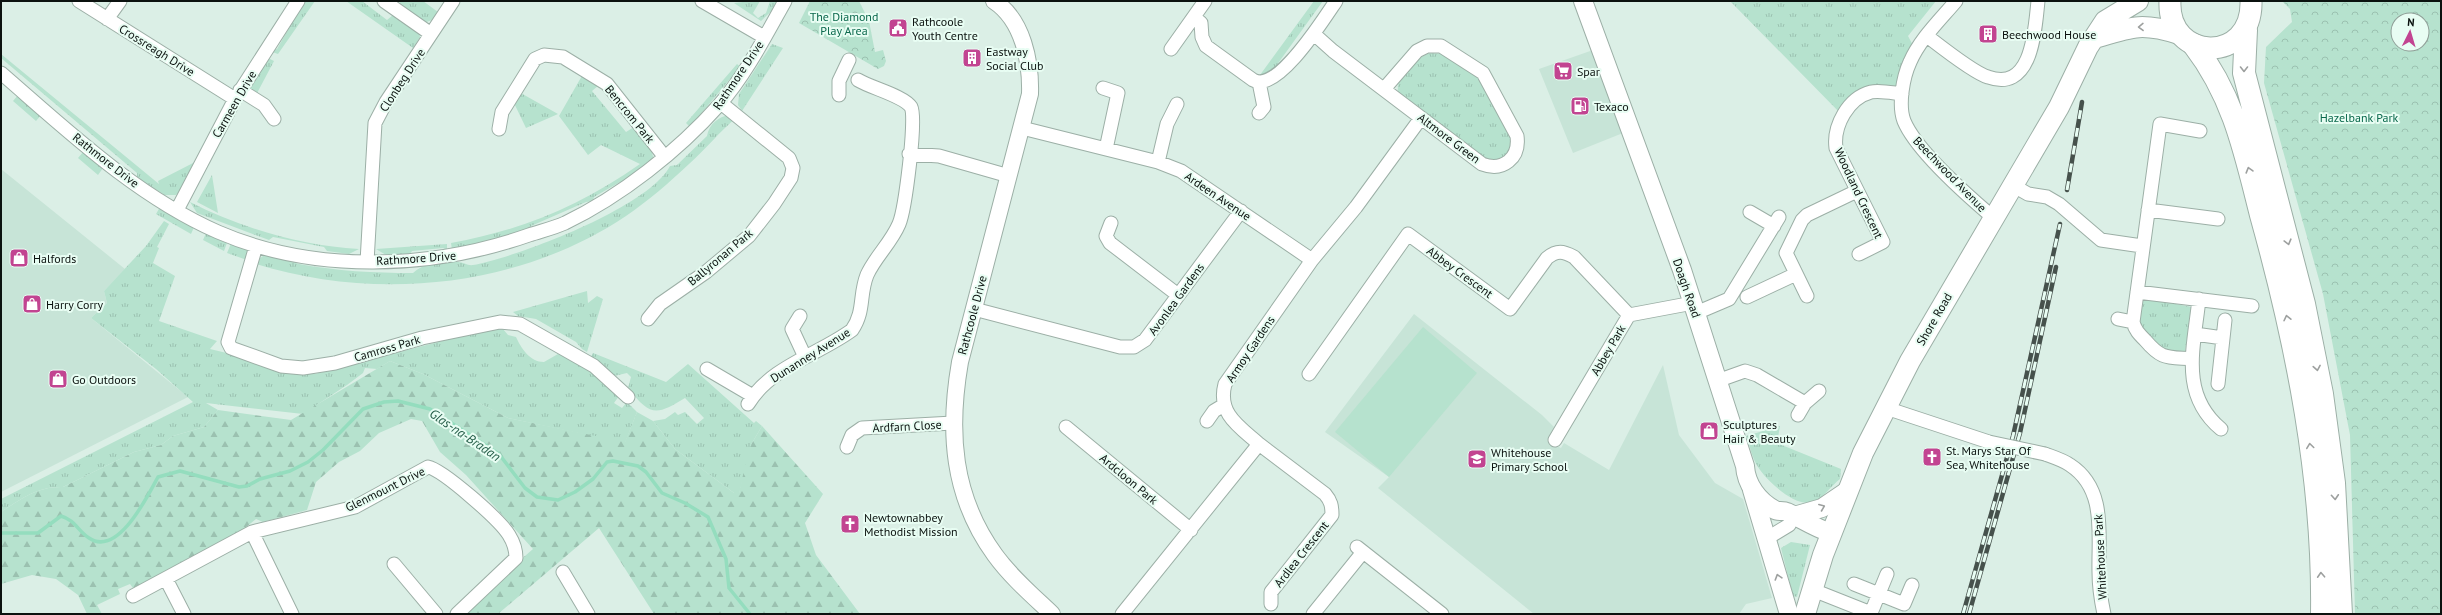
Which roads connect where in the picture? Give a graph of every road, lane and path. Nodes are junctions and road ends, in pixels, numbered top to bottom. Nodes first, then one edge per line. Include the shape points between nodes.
1 (79, 1) edge
2 (120, 1) edge
3 (298, 1) edge
4 (384, 1) edge
5 (453, 1) edge
6 (702, 1) edge
7 (785, 1) edge
8 (996, 1) edge
9 (1205, 1) edge
10 (1336, 1) edge
11 (1583, 1) edge
12 (1956, 1) edge
13 (2038, 1) edge
14 (2138, 1) edge
15 (2170, 1) edge
16 (2251, 1) edge
17 (1194, 17) junction
18 (108, 19) junction
19 (2246, 30) junction
20 (431, 34) junction
21 (1314, 34) junction
22 (1927, 36) junction
23 (764, 37) junction
24 (2095, 38) junction
25 (2186, 39) junction
26 (1171, 49) dead end
27 (849, 60) dead end
28 (1, 73) edge
29 (858, 80) dead end
30 (1259, 82) junction
31 (1103, 88) dead end
32 (1384, 90) junction
33 (238, 94) junction
34 (1902, 94) junction
35 (839, 95) dead end
36 (722, 103) junction
37 (1177, 104) dead end
38 (1259, 113) dead end
39 (1422, 118) junction
40 (274, 119) dead end
41 (1022, 128) junction
42 (499, 129) dead end
43 (2200, 131) dead end
44 (1106, 149) junction
45 (909, 154) junction
46 (664, 156) junction
47 (1158, 162) junction
48 (1009, 176) junction
49 (2014, 186) junction
50 (1858, 191) junction
51 (178, 210) junction
52 (2148, 210) junction
53 (1241, 211) junction
54 (1750, 212) dead end
55 (1995, 219) junction
56 (2218, 219) dead end
57 (1111, 223) dead end
58 (256, 246) junction
59 (2142, 246) junction
60 (1859, 254) dead end
61 (1312, 260) junction
62 (367, 262) junction
63 (1796, 274) junction
64 (2137, 292) junction
65 (1178, 295) junction
66 (1807, 296) dead end
67 (1747, 297) dead end
68 (2198, 299) junction
69 (2252, 306) dead end
70 (1695, 308) junction
71 (974, 309) junction
72 (1629, 315) junction
73 (800, 316) dead end
74 (648, 319) dead end
75 (2118, 319) dead end
76 (2225, 320) dead end
77 (2133, 322) junction
78 (2195, 334) junction
79 (2222, 338) junction
80 (805, 357) junction
81 (2192, 359) junction
82 (707, 369) dead end
83 (1309, 374) dead end
84 (1717, 380) junction
85 (2218, 384) dead end
86 (1819, 391) dead end
87 (628, 397) dead end
88 (1805, 403) junction
89 (1224, 405) junction
90 (1886, 408) junction
91 (1798, 415) dead end
92 (1208, 421) dead end
93 (953, 423) junction
94 (1066, 427) dead end
95 (2221, 429) dead end
96 (1555, 440) dead end
97 (1259, 444) junction
98 (847, 447) dead end
99 (1745, 466) junction
100 (1751, 488) junction
101 (1847, 491) junction
102 (1789, 513) junction
103 (1191, 530) junction
104 (252, 532) junction
105 (1831, 533) junction
106 (1766, 539) junction
107 (394, 564) dead end
108 (563, 572) dead end
109 (1887, 574) dead end
110 (166, 578) junction
111 (1854, 584) dead end
112 (1912, 585) dead end
113 (1813, 590) junction
114 (1878, 594) junction
115 (134, 596) dead end
116 (1271, 604) dead end
117 (184, 614) edge
118 (292, 614) edge
119 (436, 614) edge
120 (457, 614) edge
121 (588, 614) edge
122 (1052, 614) edge
123 (1122, 614) edge
124 (1313, 614) edge
125 (1442, 614) edge
126 (1790, 614) edge
127 (1805, 614) edge
128 (2104, 614) edge
129 (2322, 614) edge
130 (2341, 614) edge

1 - 18 street, Crossreagh Drive
2 - 18 street
3 - 33 street, Carmeen Drive
4 - 20 street
5 - 20 street, Clonbeg Drive
6 - 23 street
7 - 23 street, Rathmore Drive
8 - 41 street, Rathcoole Drive via 1016,26 1027,52 1030,94
9 - 17 street
10 - 21 street
11 - 70 main road, Doagh Road
12 - 22 street, Beechwood Avenue
13 - 22 street via 2031,55 2023,67 2010,77 1987,77
14 - 24 main road, Shore Road via 2105,20
15 - 25 highway via 2170,13
16 - 19 highway via 2252,13
17 - 26 street
17 - 30 street via 1201,23 1203,40 1211,51
18 - 33 street, Crossreagh Drive
19 - 25 highway via 2228,45 2205,48
19 -> 130 highway via 2244,73 2304,304 2322,394 2334,483
20 - 62 street, Clonbeg Drive via 375,122
21 - 30 street via 1284,69 1272,78
21 - 32 street, Altmore Green
22 - 34 street, Beechwood Avenue via 1909,63
23 - 36 street, Rathmore Drive
25 -> 24 main road via 2156,26 2131,27
24 - 49 main road, Shore Road
129 -> 25 highway via 2312,463 2291,333 2273,255 2232,111 2215,75
27 - 35 street via 839,81
28 - 51 street, Rathmore Drive via 136,185
29 - 45 street, Dunanney Avenue via 908,103 912,109 914,122
30 - 38 street via 1264,107
31 - 44 street via 1118,93
32 - 39 street, Altmore Green
32 - 39 street, Altmore Green via 1417,51 1427,46 1441,46 1477,68 1488,80 1517,136 1519,145 1516,154 1505,164 1489,166 1482,164
33 - 40 street, Crossreagh Drive via 264,105
33 - 51 street, Carmeen Drive
34 - 50 street, Woodland Crescent via 1872,92 1856,98 1837,127 1836,148
34 - 55 street, Beechwood Avenue via 1904,120 1913,138
36 - 46 street, Rathmore Drive via 697,129
36 - 74 street, Ballyronan Park via 789,158 793,168 791,178 749,236 706,272 660,304
37 - 47 street via 1167,124
39 - 61 street, Armoy Gardens via 1356,207
41 - 44 street, Ardeen Avenue
41 - 48 street, Rathcoole Drive
42 - 46 street, Bencrom Park via 502,112 535,59 553,54 563,57 607,84
43 - 52 street via 2160,124
44 - 47 street, Ardeen Avenue
45 - 48 street via 939,156
45 - 80 street, Dunanney Avenue via 908,191 900,223 867,276 859,320 852,330 840,339
46 - 62 street, Rathmore Drive via 612,196 564,224 468,254 406,261
47 - 53 street, Ardeen Avenue via 1181,171
48 - 71 street, Rathcoole Drive
49 - 55 main road, Shore Road
49 - 59 street via 2028,194 2047,197 2059,204 2102,240
50 - 60 street, Woodland Crescent via 1883,242
50 - 63 street via 1807,215 1802,220 1786,253
51 - 58 street, Rathmore Drive via 217,231
52 - 56 street
52 - 59 street
53 - 61 street, Ardeen Avenue
53 - 65 street, Avonlea Gardens
54 - 70 street, Abbey Park via 1776,221 1729,299
55 - 90 main road, Shore Road via 1938,312
57 - 65 street via 1106,236 1110,243
58 - 62 street, Rathmore Drive via 307,257
58 - 87 street, Camross Park via 228,342 231,348 281,366 304,368 335,363 422,338 500,322 512,322 588,361
59 - 64 street
61 - 89 street, Armoy Gardens via 1225,384 1222,395
63 - 66 street
63 - 67 street
64 - 68 street
64 - 77 street
65 - 71 street, Avonlea Gardens via 1145,340 1134,347 1120,347
68 - 69 street
68 - 78 street
70 - 72 street, Abbey Park
70 - 84 main road, Doagh Road
71 - 93 street, Rathcoole Drive via 953,399
72 - 83 street, Abbey Crescent via 1574,257 1565,252 1555,252 1547,258 1510,309 1408,234
72 - 96 street, Abbey Park
73 - 80 street via 792,329
75 - 77 street
76 - 79 street
77 - 81 street via 2135,329 2156,354
78 - 79 street
78 - 81 street
79 - 85 street
80 - 82 street, Dunanney Avenue via 771,378 751,400
81 - 95 street via 2192,380 2195,390 2209,419
84 - 88 street via 1744,371
84 - 99 main road, Doagh Road
86 - 88 street
88 - 91 street
89 - 92 street via 1214,412
89 - 97 street via 1229,417
90 - 101 main road, Shore Road
90 - 128 street, Whitehouse Park, bridge via 1989,442 2045,454 2070,465 2085,478 2099,512 2100,596
93 - 98 street, Ardfarn Close via 862,428 852,435
93 - 122 street, Rathcoole Drive via 956,464 963,490 981,532 1020,584
94 - 103 street, Ardcloon Park
97 - 103 street
97 - 116 street, Ardlea Crescent via 1325,494 1332,507 1332,515 1271,592
99 - 100 main road, Doagh Road via 1746,478
99 - 102 main road via 1763,487 1782,502
100 - 102 main road via 1776,511
100 - 106 main road, Doagh Road
102 -> 101 main road via 1822,508
101 - 105 main road, Shore Road
102 - 105 main road
102 - 106 street via 1789,525
103 - 123 street
104 - 110 street, Glenmount Drive
104 - 118 street
104 - 120 street, Glenmount Drive via 355,506 421,469 434,468 463,490 508,533 516,547 516,558
105 - 113 main road, Shore Road
126 -> 106 main road, Doagh Road
107 - 119 street
108 - 121 street
109 - 114 street
110 - 115 street, Glenmount Drive
110 - 117 street
111 - 114 street
112 - 114 street via 1904,604
113 - 114 street via 1871,613
113 - 127 main road, Shore Road
124 - 125 street via 1360,549

